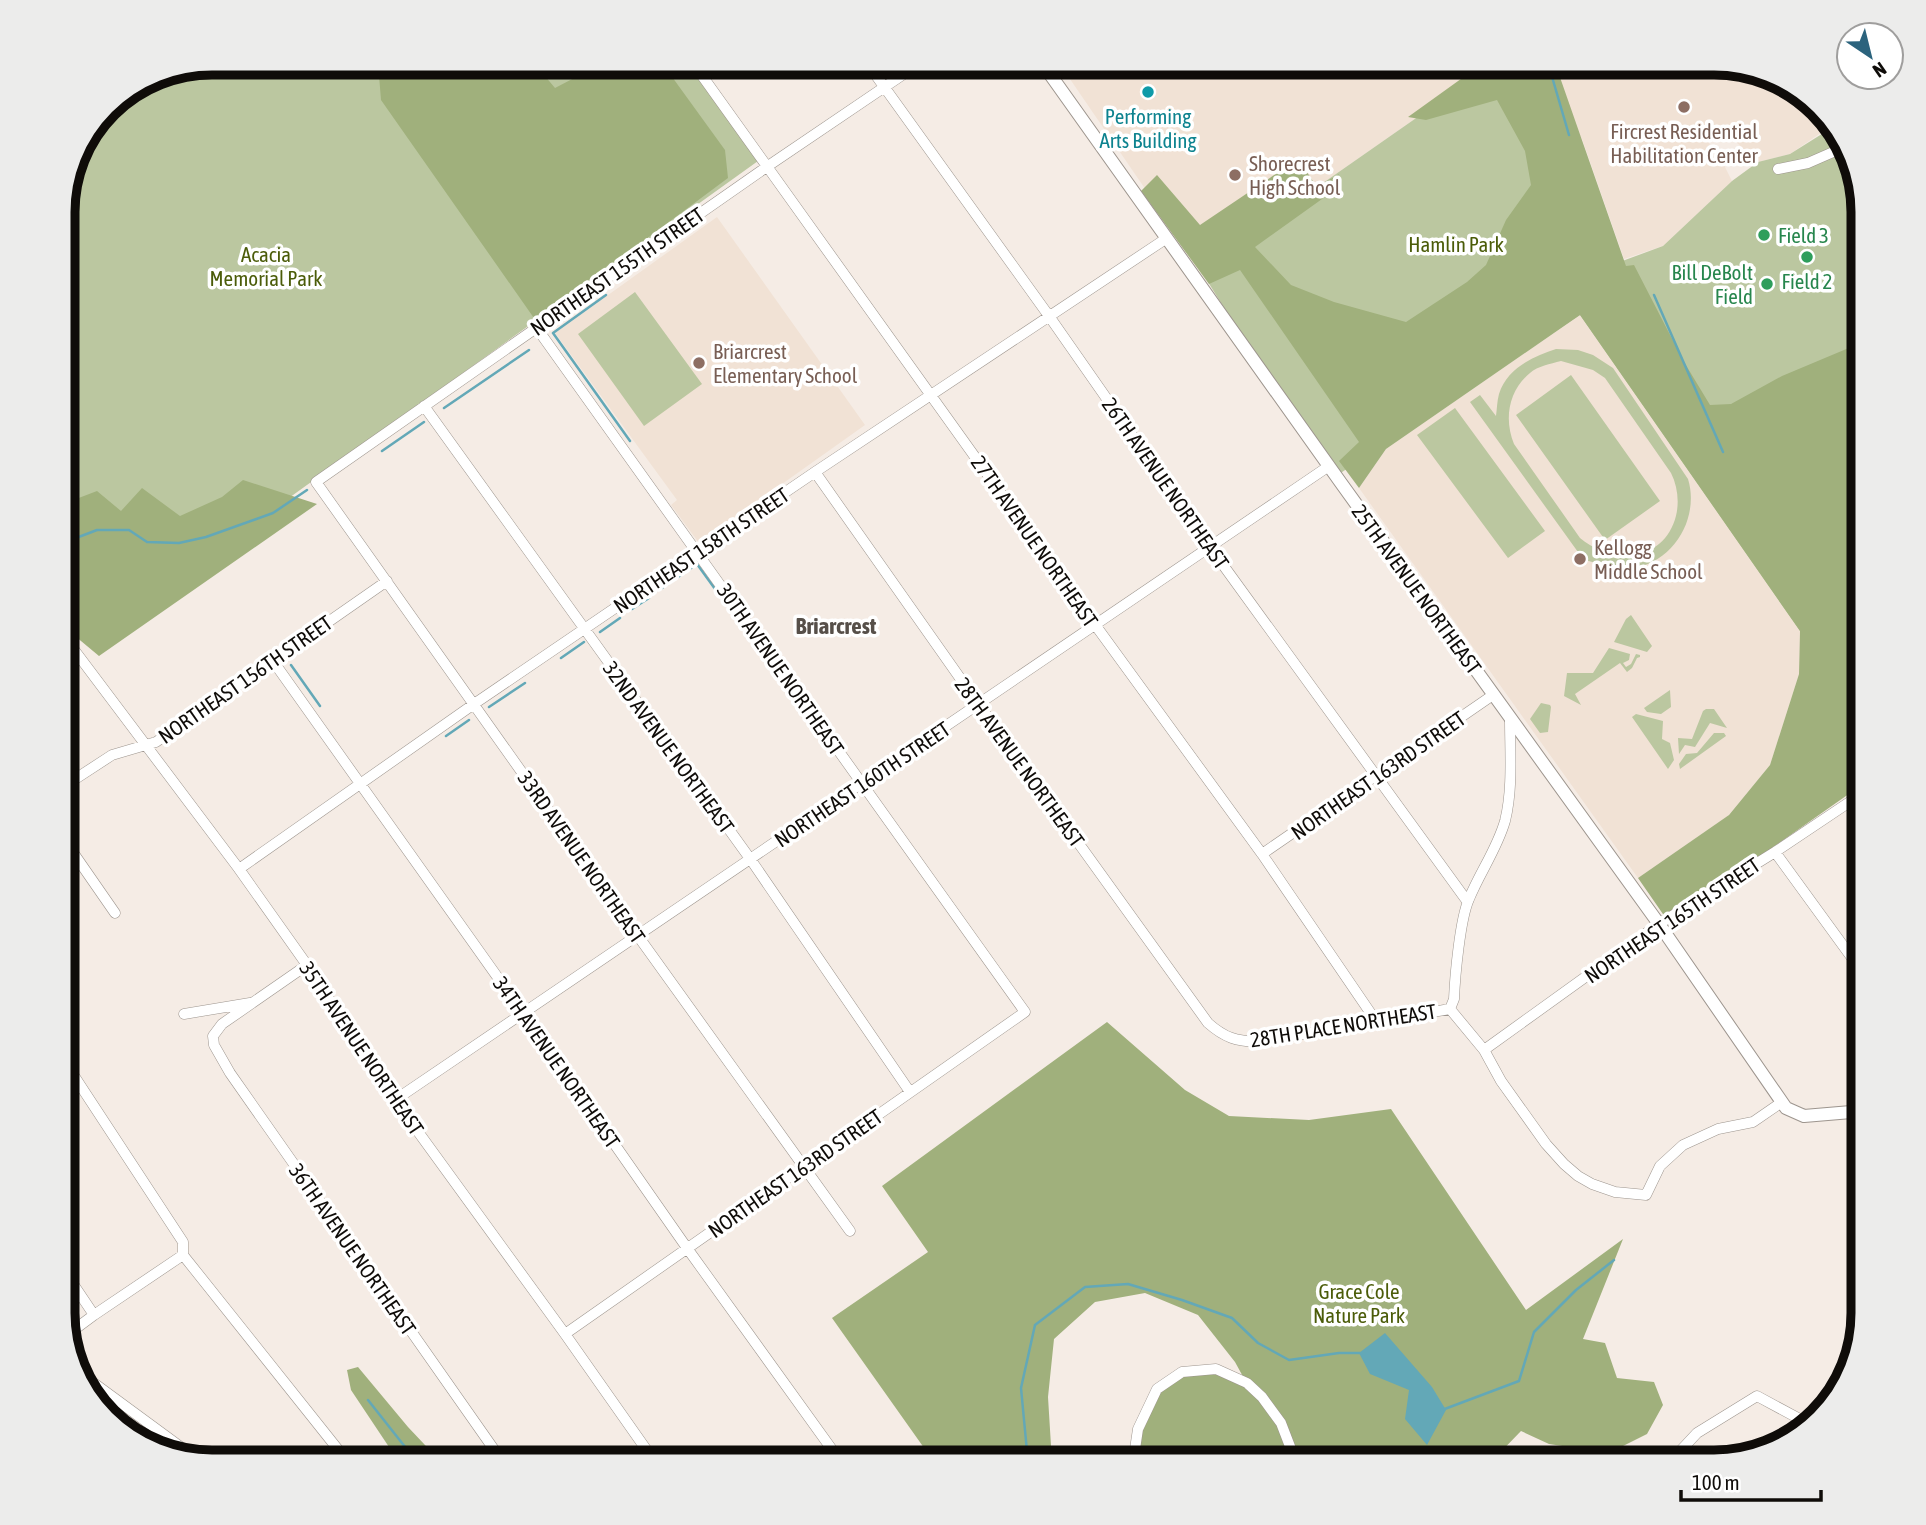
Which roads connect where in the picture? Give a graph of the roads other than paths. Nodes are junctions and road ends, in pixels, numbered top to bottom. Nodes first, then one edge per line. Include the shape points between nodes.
1 (702, 75) edge
2 (876, 75) edge
3 (902, 75) edge
4 (1051, 75) edge
5 (885, 87) junction
6 (1836, 151) edge
7 (768, 166) junction
8 (1778, 169) dead end
9 (1167, 238) junction
10 (1049, 316) junction
11 (536, 327) junction
12 (931, 395) junction
13 (424, 406) junction
14 (1329, 466) junction
15 (815, 472) junction
16 (316, 482) joint
17 (1210, 547) junction
18 (698, 553) junction
19 (387, 581) junction
20 (1096, 626) junction
21 (584, 630) junction
22 (76, 655) edge
23 (272, 661) junction
24 (1493, 695) junction
25 (474, 704) junction
26 (979, 705) junction
27 (1510, 719) junction
28 (147, 746) junction
29 (1377, 775) junction
30 (76, 779) edge
31 (862, 784) junction
32 (359, 785) junction
33 (1851, 801) edge
34 (1775, 852) junction
35 (1262, 854) junction
36 (76, 857) edge
37 (751, 860) junction
38 (239, 869) junction
39 (1468, 901) junction
40 (115, 913) dead end
41 (1659, 924) junction
42 (638, 936) junction
43 (1851, 956) edge
44 (307, 965) junction
45 (254, 1003) junction
46 (1450, 1009) junction
47 (1025, 1012) joint
48 (523, 1013) junction
49 (184, 1014) dead end
50 (1376, 1021) junction
51 (1236, 1040) joint
52 (1484, 1050) junction
53 (76, 1079) edge
54 (911, 1092) junction
55 (395, 1100) junction
56 (1782, 1102) junction
57 (1851, 1112) edge
58 (804, 1166) junction
59 (850, 1231) dead end
60 (687, 1248) junction
61 (183, 1255) junction
62 (76, 1288) edge
63 (94, 1315) junction
64 (77, 1328) edge
65 (565, 1334) junction
66 (97, 1386) edge
67 (1800, 1419) edge
68 (175, 1444) edge
69 (338, 1450) edge
70 (494, 1450) edge
71 (647, 1450) edge
72 (832, 1450) edge
73 (1135, 1450) edge
74 (1291, 1450) edge
75 (1681, 1450) edge

1 - 7 street, 27TH AVENUE NORTHEAST
2 - 5 street, 26TH AVENUE NORTHEAST
3 - 5 street, NORTHEAST 155TH STREET
4 - 9 street, 25TH AVENUE NORTHEAST
5 - 7 street, NORTHEAST 155TH STREET
5 - 10 street, 26TH AVENUE NORTHEAST
6 - 8 street
7 - 11 street, NORTHEAST 155TH STREET
7 - 12 street, 27TH AVENUE NORTHEAST
9 - 10 street, NORTHEAST 158TH STREET
9 - 14 street, 25TH AVENUE NORTHEAST
10 - 12 street, NORTHEAST 158TH STREET
10 - 17 street, 26TH AVENUE NORTHEAST
11 - 13 street, NORTHEAST 155TH STREET
11 - 18 street, 30TH AVENUE NORTHEAST
12 - 15 street, NORTHEAST 158TH STREET
12 - 20 street, 27TH AVENUE NORTHEAST
13 - 16 street, NORTHEAST 155TH STREET
13 - 21 street, 32ND AVENUE NORTHEAST
14 - 17 street, NORTHEAST 160TH STREET
14 - 24 street, 25TH AVENUE NORTHEAST
15 - 18 street, NORTHEAST 158TH STREET
15 - 26 street, 28TH AVENUE NORTHEAST
16 - 19 street, 33RD AVENUE NORTHEAST
17 - 20 street, NORTHEAST 160TH STREET
17 - 29 street, 26TH AVENUE NORTHEAST
18 - 21 street, NORTHEAST 158TH STREET
18 - 31 street, 30TH AVENUE NORTHEAST
19 - 23 street, NORTHEAST 156TH STREET
19 - 25 street, 33RD AVENUE NORTHEAST
20 - 26 street, NORTHEAST 160TH STREET
20 - 35 street, 27TH AVENUE NORTHEAST
21 - 25 street, NORTHEAST 158TH STREET
21 - 37 street, 32ND AVENUE NORTHEAST
22 - 28 street, 35TH AVENUE NORTHEAST
23 - 28 street, NORTHEAST 156TH STREET
23 - 32 street, 34TH AVENUE NORTHEAST
24 - 27 street, 25TH AVENUE NORTHEAST
24 - 29 street, NORTHEAST 163RD STREET
25 - 32 street, NORTHEAST 158TH STREET
25 - 42 street, 33RD AVENUE NORTHEAST
26 - 31 street, NORTHEAST 160TH STREET
26 - 51 street, 28TH AVENUE NORTHEAST via 1208,1023
27 - 39 street via 1505,820
27 - 41 street, 25TH AVENUE NORTHEAST
28 - 30 street, NORTHEAST 156TH STREET via 112,755
28 - 38 street, 35TH AVENUE NORTHEAST
29 - 35 street, NORTHEAST 163RD STREET
29 - 39 street, 26TH AVENUE NORTHEAST
31 - 37 street, NORTHEAST 160TH STREET
31 - 47 street, 30TH AVENUE NORTHEAST
32 - 38 street, NORTHEAST 158TH STREET
32 - 48 street, 34TH AVENUE NORTHEAST
33 - 34 street, NORTHEAST 165TH STREET
34 - 41 street, NORTHEAST 165TH STREET
34 - 43 street
35 - 50 street, 27TH AVENUE NORTHEAST
36 - 40 street
37 - 42 street, NORTHEAST 160TH STREET
37 - 54 street, 32ND AVENUE NORTHEAST
38 - 44 street, 35TH AVENUE NORTHEAST
39 - 46 street
41 - 52 street, NORTHEAST 165TH STREET
41 - 56 street, 25TH AVENUE NORTHEAST
42 - 48 street, NORTHEAST 160TH STREET
42 - 58 street, 33RD AVENUE NORTHEAST
44 - 45 street
44 - 55 street, 35TH AVENUE NORTHEAST
45 - 49 street
45 - 70 street, 36TH AVENUE NORTHEAST via 222,1024 213,1036 229,1073
46 - 50 street, 28TH PLACE NORTHEAST
46 - 52 street
47 - 54 street, NORTHEAST 163RD STREET
48 - 55 street, NORTHEAST 160TH STREET
48 - 60 street, 34TH AVENUE NORTHEAST
50 - 51 street, 28TH PLACE NORTHEAST via 1258,1042
52 - 56 street via 1501,1082 1564,1164 1592,1184 1615,1192 1646,1195 1660,1166 1683,1145 1718,1129 1753,1122
53 - 61 street via 183,1242
54 - 58 street, NORTHEAST 163RD STREET
55 - 65 street, 35TH AVENUE NORTHEAST
56 - 57 street, 25TH AVENUE NORTHEAST via 1804,1116
58 - 59 street, 33RD AVENUE NORTHEAST
58 - 60 street, NORTHEAST 163RD STREET
60 - 65 street, NORTHEAST 163RD STREET
60 - 72 street, 34TH AVENUE NORTHEAST
61 - 63 street
61 - 69 street
62 - 63 street
63 - 64 street
65 - 71 street, 35TH AVENUE NORTHEAST
66 - 68 street
67 - 75 street via 1757,1396 1696,1433
73 - 74 street via 1138,1429 1157,1389 1182,1372 1216,1369 1247,1383 1262,1397 1281,1423

